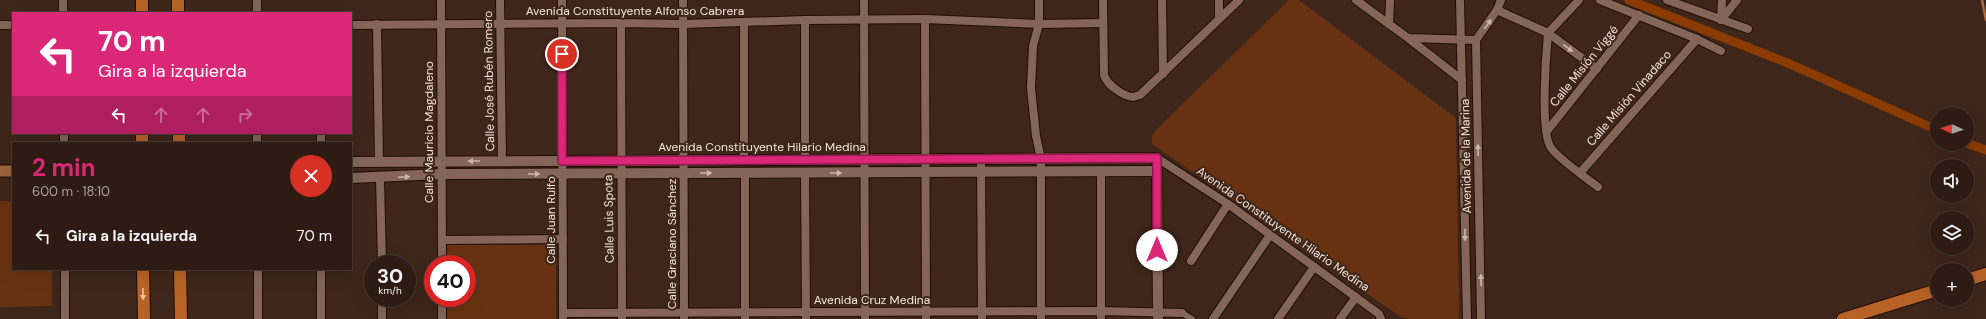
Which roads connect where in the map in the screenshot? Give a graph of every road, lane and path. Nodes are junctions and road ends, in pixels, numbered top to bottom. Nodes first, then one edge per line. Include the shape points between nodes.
1 (63, 0) edge
2 (142, 0) edge
3 (178, 0) edge
4 (257, 0) edge
5 (441, 0) edge
6 (500, 0) edge
7 (562, 0) edge
8 (683, 0) edge
9 (864, 0) edge
10 (1039, 0) edge
11 (1103, 0) edge
12 (1162, 0) edge
13 (1219, 0) edge
14 (1239, 0) edge
15 (1356, 0) edge
16 (1390, 0) edge
17 (1460, 0) edge
18 (1501, 0) edge
19 (1579, 0) edge
20 (1600, 0) edge
21 (1667, 0) edge
22 (1722, 0) edge
23 (1737, 0) edge
24 (1497, 10) junction
25 (63, 12) edge
26 (142, 12) edge
27 (178, 12) edge
28 (257, 12) edge
29 (1639, 15) junction
30 (1220, 18) junction
31 (805, 20) junction
32 (864, 20) junction
33 (925, 20) junction
34 (1721, 20) junction
35 (621, 22) junction
36 (441, 23) junction
37 (500, 23) junction
38 (562, 23) junction
39 (744, 23) junction
40 (1103, 23) junction
41 (377, 24) junction
42 (684, 24) junction
43 (1039, 24) junction
44 (1389, 24) junction
45 (0, 25) edge
46 (12, 25) edge
47 (352, 25) edge
48 (1748, 29) dead end
49 (1548, 33) junction
50 (1408, 38) junction
51 (1461, 40) junction
52 (1476, 40) junction
53 (1696, 40) junction
54 (1721, 52) dead end
55 (1597, 69) junction
56 (1162, 74) junction
57 (1462, 80) junction
58 (1547, 132) junction
59 (1157, 158) junction
60 (1041, 159) junction
61 (744, 160) junction
62 (805, 160) junction
63 (864, 160) junction
64 (925, 160) junction
65 (981, 160) junction
66 (441, 161) junction
67 (502, 161) junction
68 (562, 161) junction
69 (620, 161) junction
70 (684, 161) junction
71 (352, 162) edge
72 (379, 162) junction
73 (1172, 167) junction
74 (0, 171) edge
75 (12, 171) edge
76 (1157, 171) junction
77 (925, 172) junction
78 (982, 172) junction
79 (1041, 172) junction
80 (1101, 172) junction
81 (684, 173) junction
82 (745, 173) junction
83 (805, 173) junction
84 (864, 173) junction
85 (1580, 173) junction
86 (441, 174) junction
87 (562, 174) junction
88 (621, 174) junction
89 (352, 178) edge
90 (380, 178) junction
91 (1598, 187) dead end
92 (1228, 204) junction
93 (1270, 235) junction
94 (562, 239) junction
95 (442, 240) junction
96 (382, 255) edge
97 (442, 255) edge
98 (1191, 261) dead end
99 (1314, 268) junction
100 (65, 270) edge
101 (143, 270) edge
102 (180, 270) edge
103 (258, 270) edge
104 (321, 270) edge
105 (1986, 274) edge
106 (1974, 278) edge
107 (1930, 292) edge
108 (1356, 297) junction
109 (382, 307) edge
110 (442, 307) edge
111 (1182, 313) joint
112 (926, 315) edge
113 (982, 315) edge
114 (1041, 315) edge
115 (1101, 315) edge
116 (563, 316) edge
117 (622, 316) edge
118 (684, 316) edge
119 (745, 316) edge
120 (806, 316) edge
121 (865, 316) edge
122 (1158, 316) edge
123 (1380, 316) edge
124 (65, 319) edge
125 (144, 319) edge
126 (181, 319) edge
127 (258, 319) edge
128 (322, 319) edge
129 (382, 319) edge
130 (442, 319) edge
131 (1192, 319) edge
132 (1213, 319) edge
133 (1278, 319) edge
134 (1340, 319) edge
135 (1467, 319) edge
136 (1481, 319) edge
137 (1843, 319) edge

1 - 25 street
2 - 26 main road
3 - 27 main road
4 - 28 street
5 - 36 street, Calle Mauricio Magdaleno
6 - 37 street, Calle José Rubén Romero
7 - 38 street, Calle Juan Rulfo
8 - 42 street, Calle Graciano Sánchez
9 - 32 street
10 - 43 street
11 - 40 street
12 - 56 street
13 - 30 street
14 - 30 street
15 - 44 street
16 - 44 street
17 - 51 street, Avenida de la Marina
18 - 24 street
19 - 49 street
20 - 29 street
21 - 34 street
22 - 34 street
23 - 34 street
24 - 49 street
52 -> 24 street
29 - 53 street
29 - 55 street, Calle Misión Viggé
30 - 56 street
31 - 32 street, Avenida Constituyente Alfonso Cabrera
31 - 39 street, Avenida Constituyente Alfonso Cabrera
31 - 62 street
32 - 33 street, Avenida Constituyente Alfonso Cabrera
32 - 63 street
33 - 43 street, Avenida Constituyente Alfonso Cabrera
33 - 64 street
34 - 48 street
35 - 38 street, Avenida Constituyente Alfonso Cabrera
35 - 42 street, Avenida Constituyente Alfonso Cabrera
35 - 69 street, Calle Luis Spota
36 - 37 street, Avenida Constituyente Alfonso Cabrera
36 - 41 street, Avenida Constituyente Alfonso Cabrera
36 - 66 street, Calle Mauricio Magdaleno
37 - 38 street, Avenida Constituyente Alfonso Cabrera
37 - 67 street, Calle José Rubén Romero
38 - 68 street, Calle Juan Rulfo
39 - 42 street, Avenida Constituyente Alfonso Cabrera
39 - 61 street
40 - 43 street, Avenida Constituyente Alfonso Cabrera
40 - 56 street via 1104,75 1110,84 1129,97 1137,97
41 - 47 street, Avenida Constituyente Alfonso Cabrera
41 - 72 street
42 - 70 street, Calle Graciano Sánchez
43 - 60 street via 1033,46 1031,88
44 - 50 street
45 - 46 street
49 -> 55 street
49 - 58 street
50 - 51 street
50 - 57 street
51 - 52 street
51 - 57 street, Avenida de la Marina
136 -> 52 street, Avenida de la Marina
53 - 54 street
53 - 85 street, Calle Misión Vinadaco
55 - 58 street, Calle Misión Viggé
57 -> 135 street, Avenida de la Marina
58 - 85 street via 1552,149
59 - 60 street, Avenida Constituyente Hilario Medina
59 - 73 street, Avenida Constituyente Hilario Medina
59 - 76 street
60 - 65 street, Avenida Constituyente Hilario Medina
60 - 79 street
61 - 62 street, Avenida Constituyente Hilario Medina
61 - 70 street, Avenida Constituyente Hilario Medina
62 - 63 street, Avenida Constituyente Hilario Medina
63 - 64 street, Avenida Constituyente Hilario Medina
63 - 84 street
64 - 65 street, Avenida Constituyente Hilario Medina
64 - 77 street
65 - 78 street
67 -> 66 street, Avenida Constituyente Hilario Medina
66 - 72 street, Avenida Constituyente Hilario Medina
66 - 86 street, Calle Mauricio Magdaleno
67 - 68 street, Avenida Constituyente Hilario Medina
68 - 69 street, Avenida Constituyente Hilario Medina
68 - 87 street, Calle Juan Rulfo
69 - 70 street, Avenida Constituyente Hilario Medina
69 - 88 street, Calle Luis Spota
70 - 81 street, Calle Graciano Sánchez
71 - 72 street, Avenida Constituyente Hilario Medina
73 - 76 street
73 - 92 street, Avenida Constituyente Hilario Medina
74 - 75 main road
76 - 80 street
76 - 122 street
77 - 78 street
77 - 84 street
77 - 112 street
78 - 79 street
78 - 113 street
79 - 80 street
79 - 114 street
80 - 115 street
81 -> 82 street
81 - 88 street
81 - 118 street, Calle Graciano Sánchez
82 - 83 street
82 - 119 street
83 -> 84 street
83 - 120 street
84 - 121 street
85 - 91 street
86 -> 87 street
90 -> 86 street
86 - 95 street, Calle Mauricio Magdaleno
87 - 88 street
87 - 94 street, Calle Juan Rulfo
88 - 117 street, Calle Luis Spota
89 - 90 street
90 - 96 street
92 - 93 street, Avenida Constituyente Hilario Medina
92 - 98 street
93 - 99 street, Avenida Constituyente Hilario Medina
93 - 132 street
94 - 95 street
94 - 116 street, Calle Juan Rulfo
95 - 97 street, Calle Mauricio Magdaleno
99 - 108 street, Avenida Constituyente Hilario Medina
99 - 133 street
100 - 124 street
101 -> 125 main road
102 - 126 main road
103 - 127 street
104 - 128 street
105 - 106 main road
107 - 137 main road
108 - 123 street, Avenida Constituyente Hilario Medina
108 - 134 street
109 - 129 street
110 - 130 street
111 - 122 street, Avenida Cruz Medina
111 - 131 street
112 - 113 street, Avenida Cruz Medina
112 - 121 street, Avenida Cruz Medina
113 - 114 street, Avenida Cruz Medina
114 - 115 street, Avenida Cruz Medina
115 - 122 street, Avenida Cruz Medina
116 - 117 street, Avenida Cruz Medina
117 - 118 street, Avenida Cruz Medina
118 - 119 street, Avenida Cruz Medina
119 - 120 street, Avenida Cruz Medina
120 - 121 street, Avenida Cruz Medina

